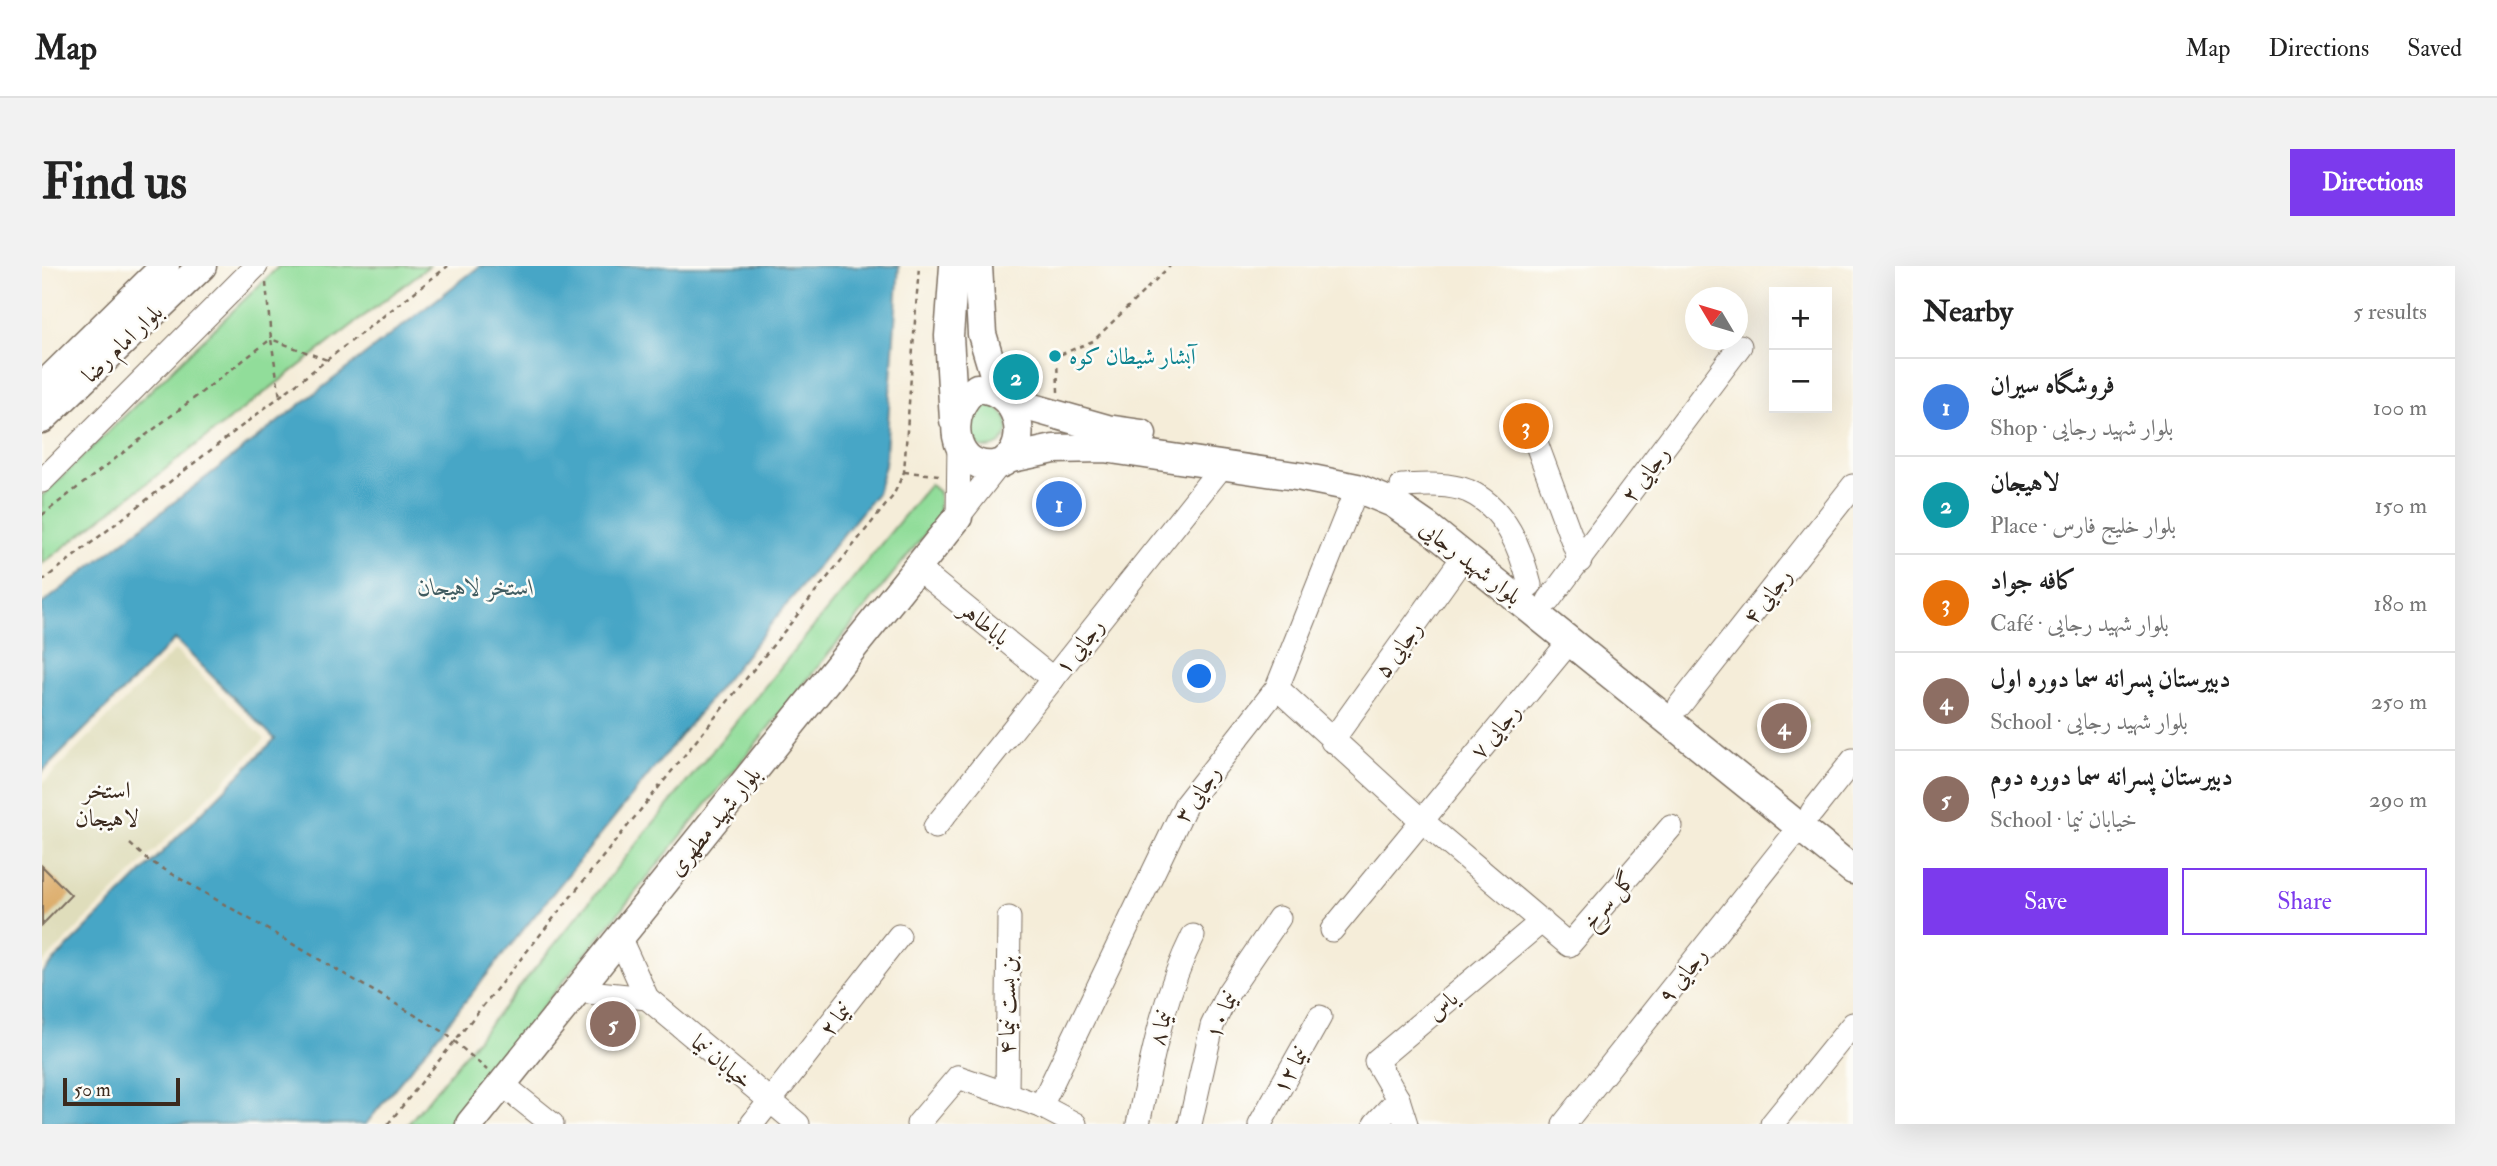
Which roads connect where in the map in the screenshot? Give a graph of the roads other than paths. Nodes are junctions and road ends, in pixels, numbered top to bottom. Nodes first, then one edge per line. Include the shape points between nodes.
1 (166, 266) edge
2 (202, 266) edge
3 (954, 266) edge
4 (978, 266) edge
5 (261, 272) edge
6 (1737, 350) edge
7 (42, 387) edge
8 (1004, 398) junction
9 (42, 419) edge
10 (957, 434) junction
11 (1537, 445) dead end
12 (1004, 460) junction
13 (1223, 465) junction
14 (42, 481) edge
15 (1853, 486) edge
16 (1357, 488) junction
17 (958, 517) junction
18 (1464, 556) junction
19 (1580, 561) junction
20 (917, 568) junction
21 (1539, 600) junction
22 (1570, 641) junction
23 (1053, 679) junction
24 (1277, 688) junction
25 (1680, 705) junction
26 (1332, 741) junction
27 (1853, 760) edge
28 (1806, 819) junction
29 (1421, 820) junction
30 (935, 827) dead end
31 (1671, 827) dead end
32 (1853, 845) edge
33 (1853, 870) edge
34 (1009, 918) dead end
35 (1279, 918) dead end
36 (1542, 920) junction
37 (1332, 930) dead end
38 (899, 936) dead end
39 (1193, 936) dead end
40 (620, 939) junction
41 (578, 991) junction
42 (647, 998) junction
43 (1320, 1017) dead end
44 (1853, 1024) edge
45 (502, 1084) junction
46 (1007, 1092) junction
47 (1398, 1099) junction
48 (771, 1101) junction
49 (1041, 1106) junction
50 (470, 1124) edge
51 (552, 1124) edge
52 (752, 1124) edge
53 (798, 1124) edge
54 (918, 1124) edge
55 (1075, 1124) edge
56 (1138, 1124) edge
57 (1189, 1124) edge
58 (1259, 1124) edge
59 (1376, 1124) edge
60 (1406, 1124) edge
61 (1564, 1124) edge
62 (1772, 1124) edge

1 - 7 main road, بلوار امام رضا
2 - 9 main road, بلوار امام رضا
3 - 10 main road via 949,336
4 - 8 main road via 982,334
5 - 14 street
6 - 19 street, رجایی ۲
8 - 10 main road via 977,388 967,395
8 - 12 main road via 1018,418 1019,429
8 - 21 main road, بلوار شهید رجایی via 1107,429 1363,470 1402,486
10 - 12 main road via 985,464
10 - 17 street
11 - 19 street
12 - 13 main road, بلوار شهید رجایی via 1054,449 1104,448
12 - 17 street
13 - 16 main road, بلوار شهید رجایی
13 - 23 street, رجایی ۱
15 - 25 street, رجایی ۴
16 - 18 main road, بلوار شهید رجایی via 1393,503
16 - 24 street, رجایی ۳
17 - 20 main road, بلوار شهید مطهری
18 - 21 main road, بلوار شهید رجایی
18 - 26 street, رجایی ۵
19 - 21 street, رجایی ۲
20 - 23 street, باباطاهر
20 - 40 main road, بلوار شهید مطهری
21 - 22 main road, بلوار شهید رجایی
21 - 25 main road, بلوار شهید رجایی
22 - 28 main road, بلوار شهید رجایی
22 - 29 street, رجایی ۷
23 - 30 street, رجایی ۱
24 - 26 street
24 - 49 street, رجایی ۳ via 1186,804
25 - 28 main road, بلوار شهید رجایی
26 - 29 street
27 - 28 street, رجایی ۹
28 - 32 main road, بلوار شهید رجایی
28 - 33 main road, بلوار شهید رجایی
28 - 61 street, رجایی ۹
29 - 36 street
29 - 37 street, رجایی ۷
31 - 36 street, گل سرخ via 1569,945
34 - 46 street, بن بست نیما ۴
35 - 57 street, نیما ۱۰ via 1228,993 1212,1026
36 - 47 street, یاس via 1376,1062
38 - 48 street, نیما ۲
39 - 56 street, نیما ۸ via 1165,1003
40 - 41 main road, بلوار شهید مطهری
40 - 42 street, خیابان نیما
41 - 42 street
41 - 45 main road, بلوار شهید مطهری
42 - 48 street, خیابان نیما
43 - 58 street, نیما ۱۲
44 - 62 street
45 - 50 main road, بلوار شهید مطهری
45 - 51 street
46 - 49 street
46 - 54 street via 958,1077
47 - 59 street
47 - 60 street
48 - 52 street, نیما ۲
48 - 53 street, خیابان نیما
49 - 55 street

